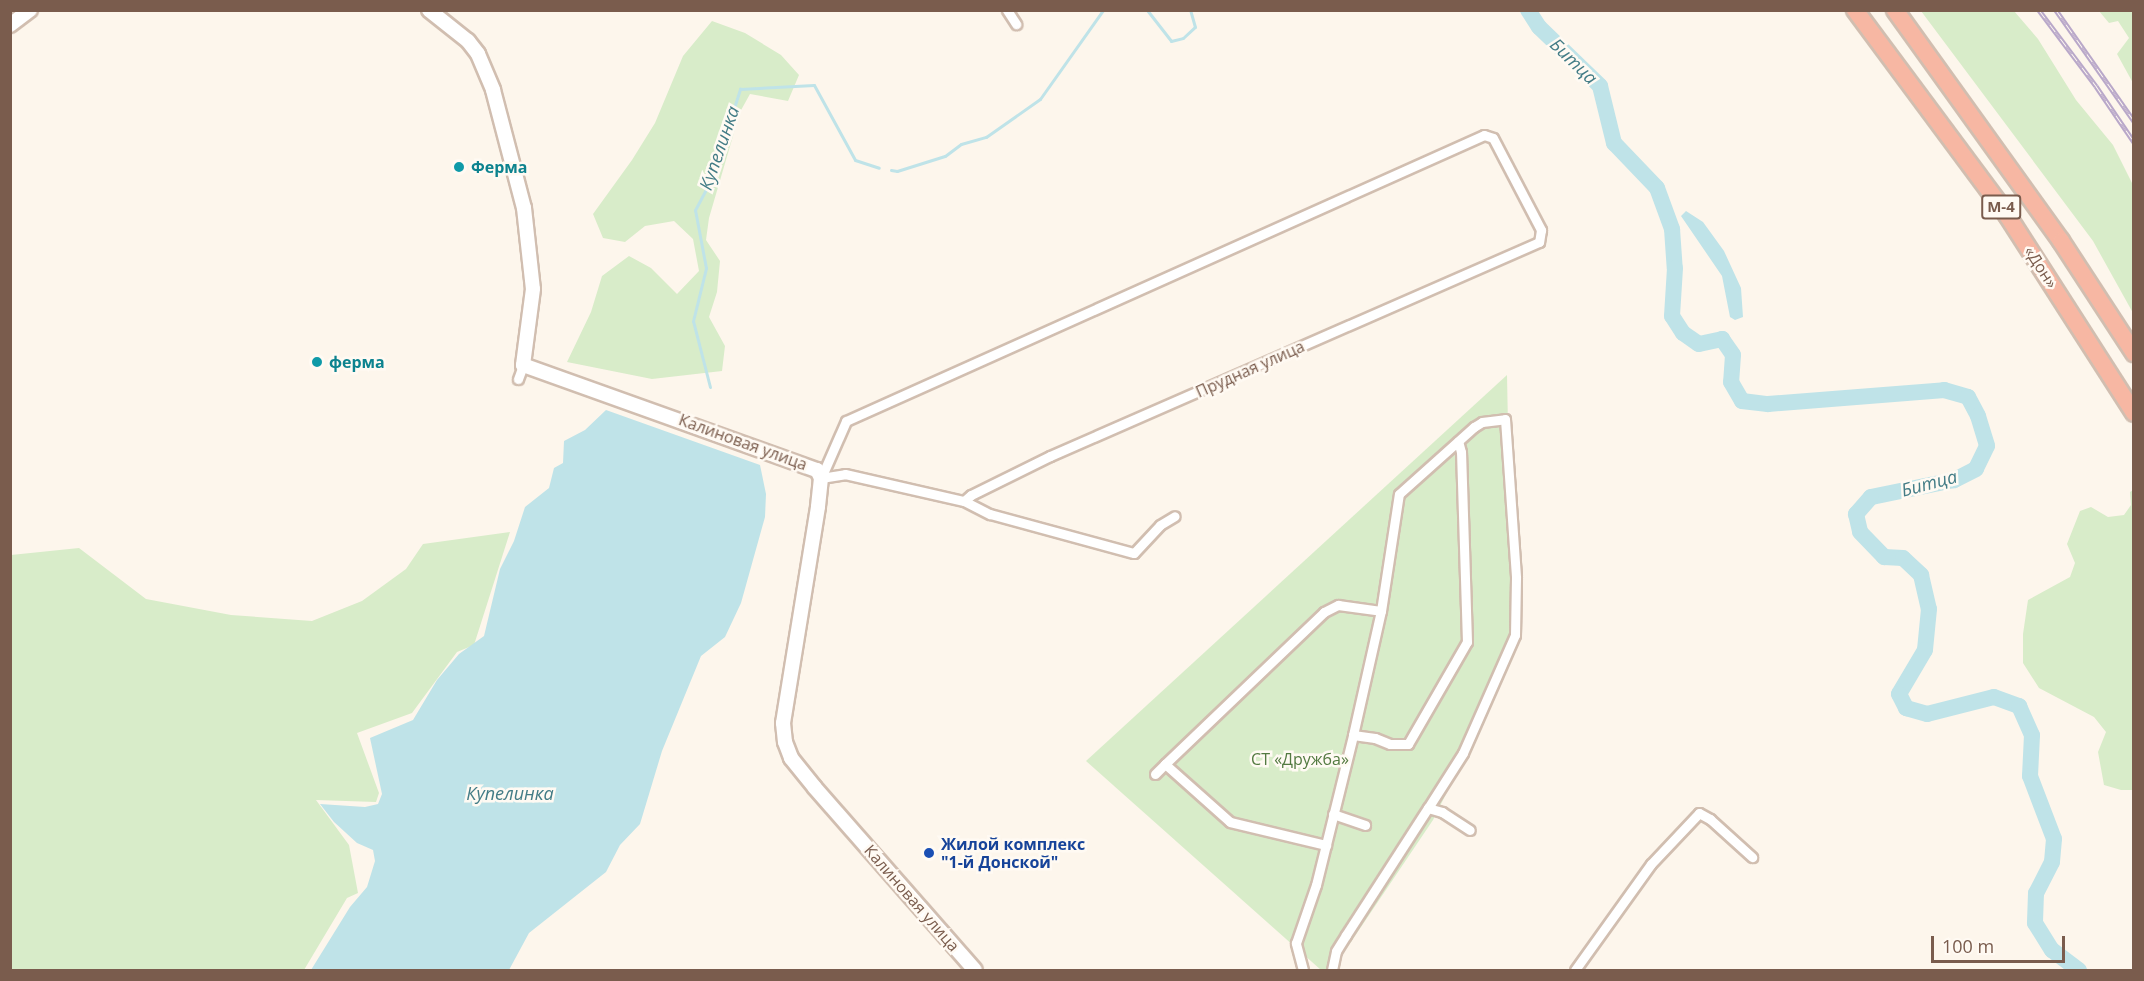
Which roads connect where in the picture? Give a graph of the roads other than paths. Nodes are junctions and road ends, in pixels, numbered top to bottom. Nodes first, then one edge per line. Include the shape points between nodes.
1 (30, 10) edge
2 (429, 10) edge
3 (1006, 10) edge
4 (1855, 10) edge
5 (1895, 10) edge
6 (1016, 24) dead end
7 (10, 25) edge
8 (2133, 353) edge
9 (523, 365) junction
10 (518, 379) dead end
11 (2133, 413) edge
12 (1458, 441) junction
13 (821, 478) junction
14 (964, 501) junction
15 (1175, 516) dead end
16 (1381, 611) junction
17 (1353, 735) junction
18 (1165, 764) junction
19 (1155, 774) dead end
20 (1428, 808) junction
21 (1333, 814) junction
22 (1365, 825) dead end
23 (1470, 830) dead end
24 (1326, 844) junction
25 (1752, 857) dead end
26 (975, 970) edge
27 (1303, 970) edge
28 (1332, 970) edge
29 (1575, 970) edge

1 - 7 street
2 - 9 street via 478,54 493,90 524,207 533,289
3 - 6 street
4 - 11 highway, «Дон» / М-4 via 2007,215
5 - 8 highway, «Дон» / М-4 via 2061,241
9 - 10 street
9 - 13 street, Калиновая улица via 812,466
12 - 16 street via 1399,494
12 - 17 street via 1467,642 1408,744
12 - 20 street via 1482,422 1505,419 1516,621 1508,654 1476,727
13 - 14 street via 845,474
13 - 14 street, Прудная улица via 846,421 1485,135 1493,138 1540,230 1539,242 1050,456
13 - 26 street, Калиновая улица via 783,723 785,742 791,758 815,788
14 - 15 street via 990,514 1134,553 1160,525
16 - 17 street
16 - 18 street via 1338,605 1324,612
17 - 21 street
18 - 19 street
18 - 24 street via 1230,822
20 - 23 street
20 - 28 street via 1336,951
21 - 22 street
21 - 24 street
24 - 27 street via 1296,943
25 - 29 street via 1699,813 1651,864

